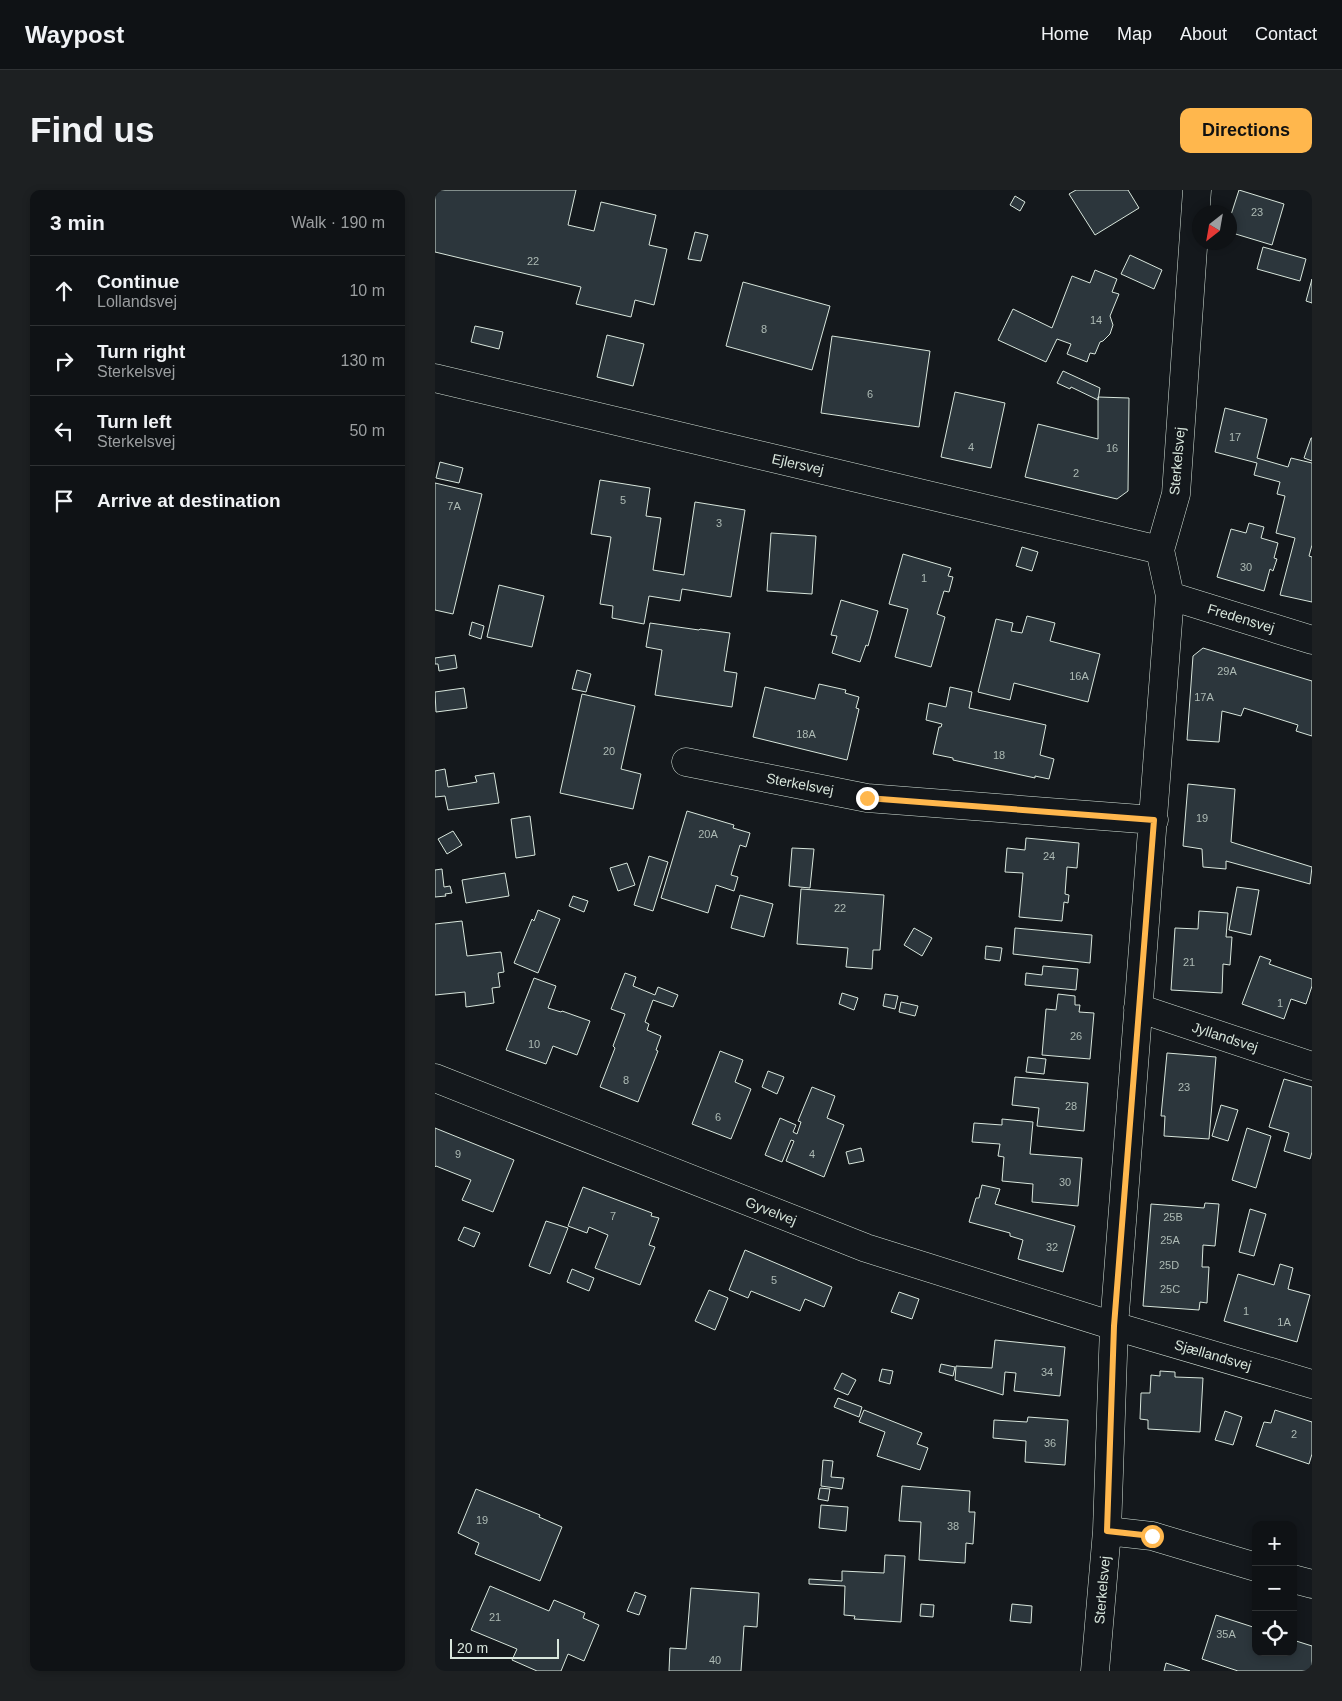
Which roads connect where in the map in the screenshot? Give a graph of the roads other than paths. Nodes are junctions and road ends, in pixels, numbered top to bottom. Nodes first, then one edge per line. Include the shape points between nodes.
1 (1197, 190) edge
2 (435, 378) edge
3 (1160, 550) junction
4 (1170, 596) junction
5 (1312, 640) edge
6 (685, 762) dead end
7 (1154, 820) junction
8 (1138, 1008) junction
9 (1312, 1066) edge
10 (435, 1078) edge
11 (1114, 1326) junction
12 (1312, 1384) edge
13 (1107, 1531) junction
14 (1253, 1566) edge
15 (1297, 1580) edge
16 (1312, 1584) edge
17 (1095, 1671) edge

1 - 3 street, Sterkelsvej via 1176,494
2 - 3 street, Ejlersvej
3 - 4 street, Sterkelsvej
4 - 5 street, Fredensvej
4 - 7 street, Sterkelsvej
6 - 7 street, Sterkelsvej via 867,798
7 - 8 street, Sterkelsvej
8 - 9 street, Jyllandsvej
8 - 11 street, Sterkelsvej
10 - 11 street, Gyvelvej via 866,1248
11 - 12 street, Sjællandsvej
11 - 13 street, Sterkelsvej
13 - 14 street via 1152,1536
13 - 17 street, Sterkelsvej
15 - 16 street

